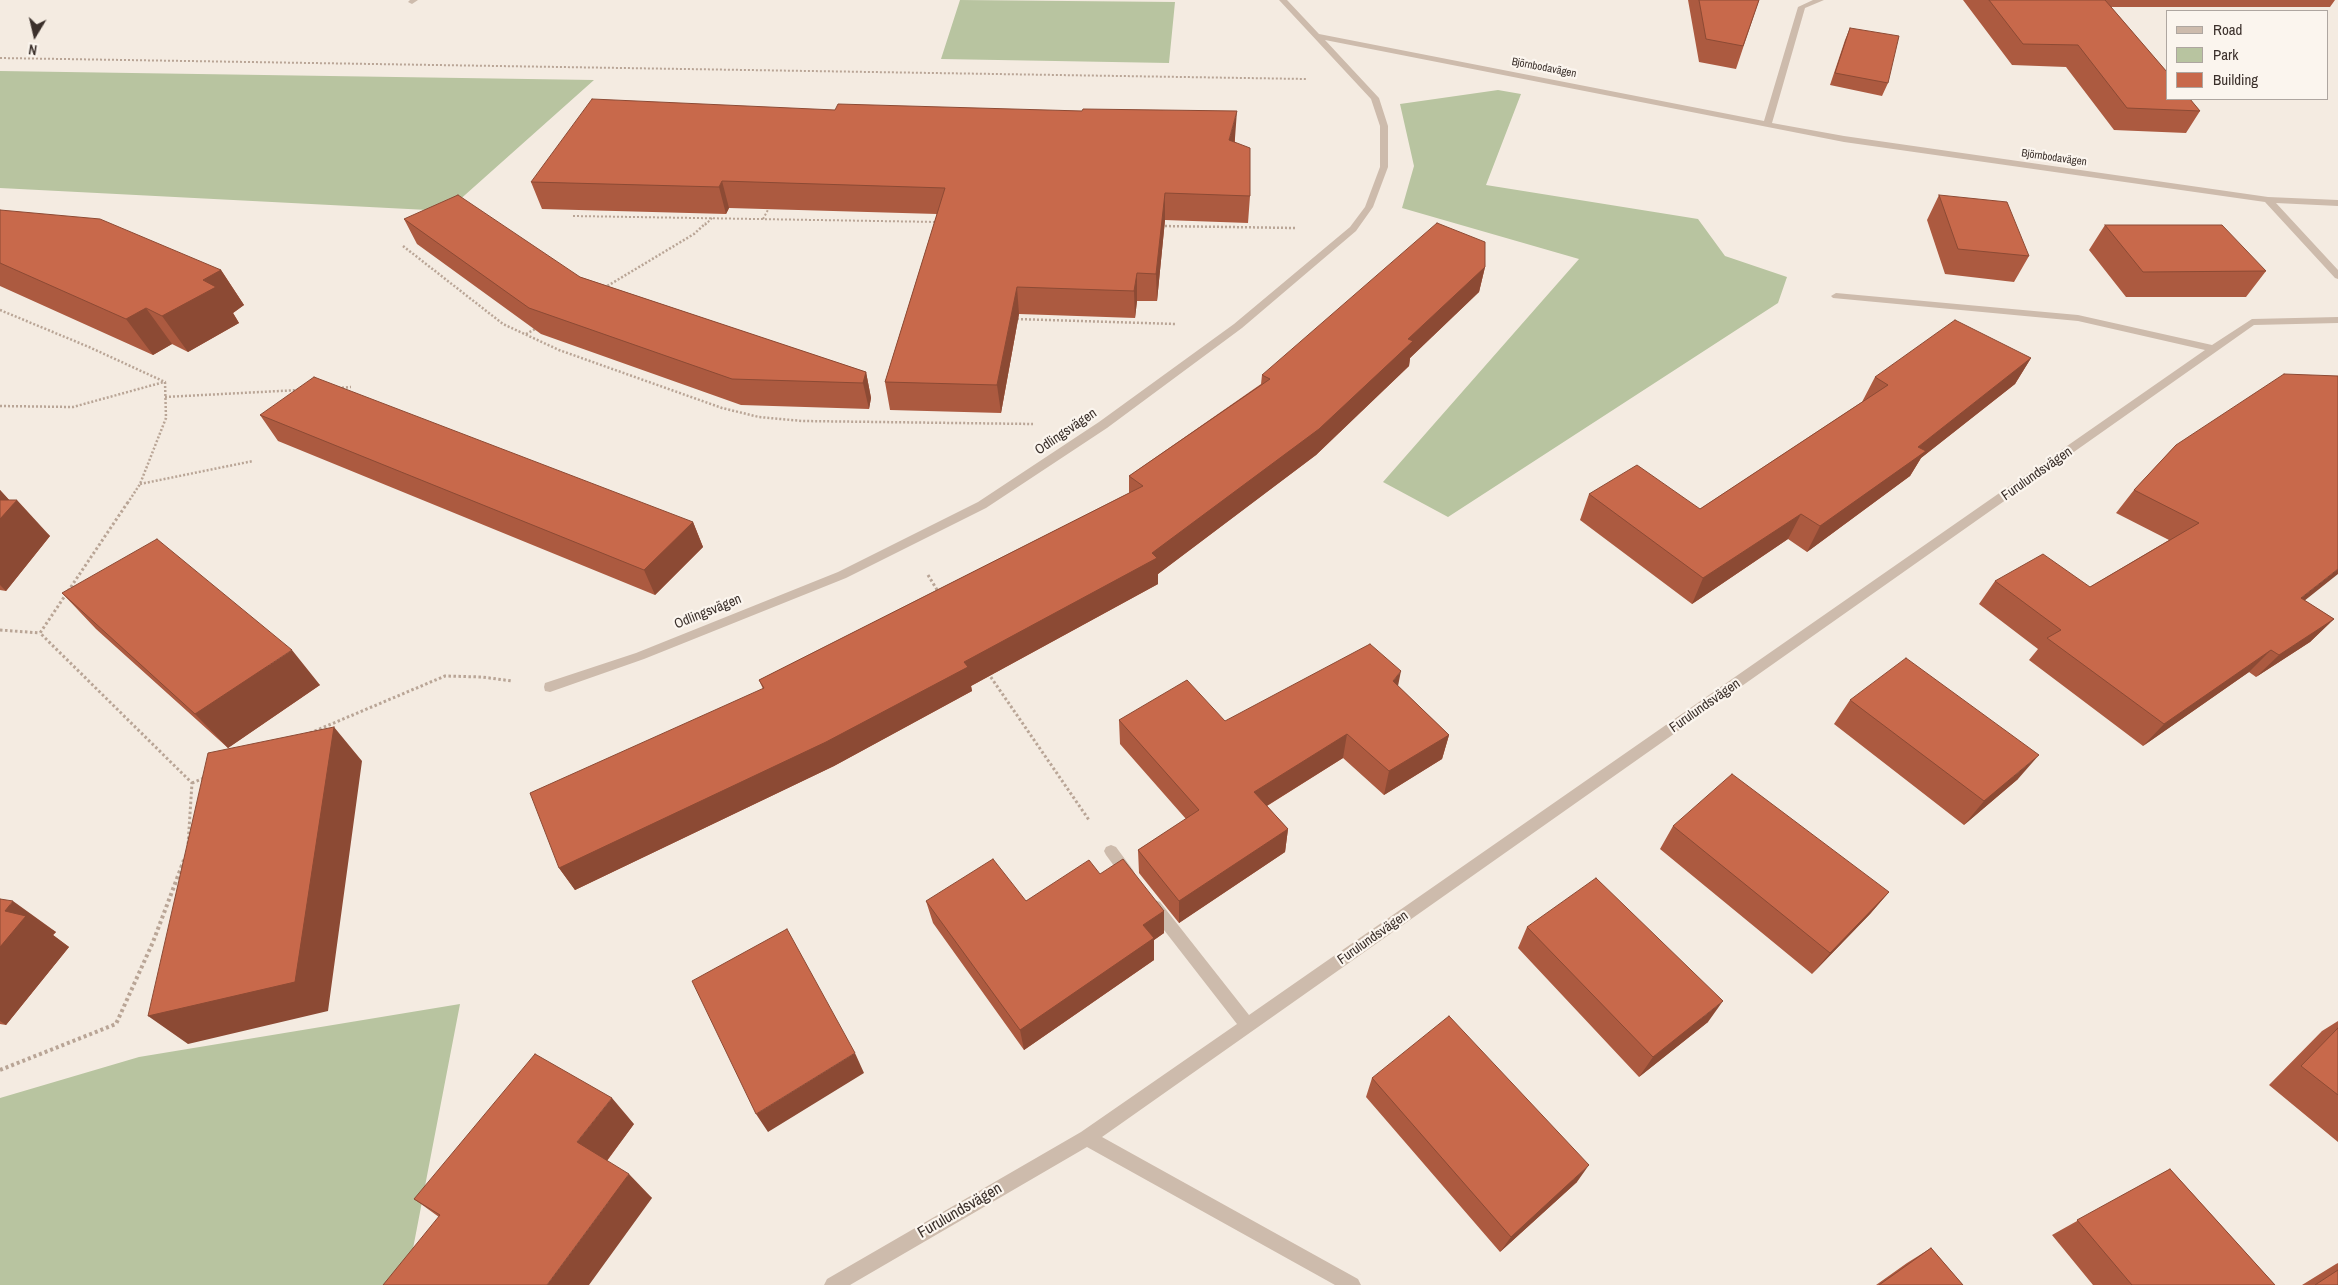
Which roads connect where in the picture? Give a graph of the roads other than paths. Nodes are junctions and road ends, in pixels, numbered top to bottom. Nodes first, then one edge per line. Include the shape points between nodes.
1 (1283, 0) edge
2 (1820, 0) edge
3 (1316, 36) junction
4 (1768, 123) junction
5 (2268, 200) junction
6 (2338, 203) edge
7 (2338, 276) edge
8 (1836, 296) dead end
9 (2338, 320) edge
10 (2215, 349) junction
11 (550, 687) road end
12 (1111, 851) road end
13 (1248, 1025) junction
14 (1087, 1138) junction
15 (833, 1285) edge
16 (1352, 1285) edge

1 - 3 street, Odlingsvägen
2 - 4 street via 1802,7
3 - 4 street, Björnbodavägen
3 - 11 street, Odlingsvägen via 1375,98 1384,126 1384,167 1369,207 1353,229 1238,326 1103,425 982,505 833,579 640,656
4 - 5 street, Björnbodavägen via 1844,139
5 - 6 street, Björnbodavägen
5 - 7 street
8 - 10 street via 2078,318
9 - 10 street, Furulundsvägen via 2252,322
10 - 13 street, Furulundsvägen
12 - 13 street
13 - 14 street, Furulundsvägen
14 - 15 street, Furulundsvägen
14 - 16 street

